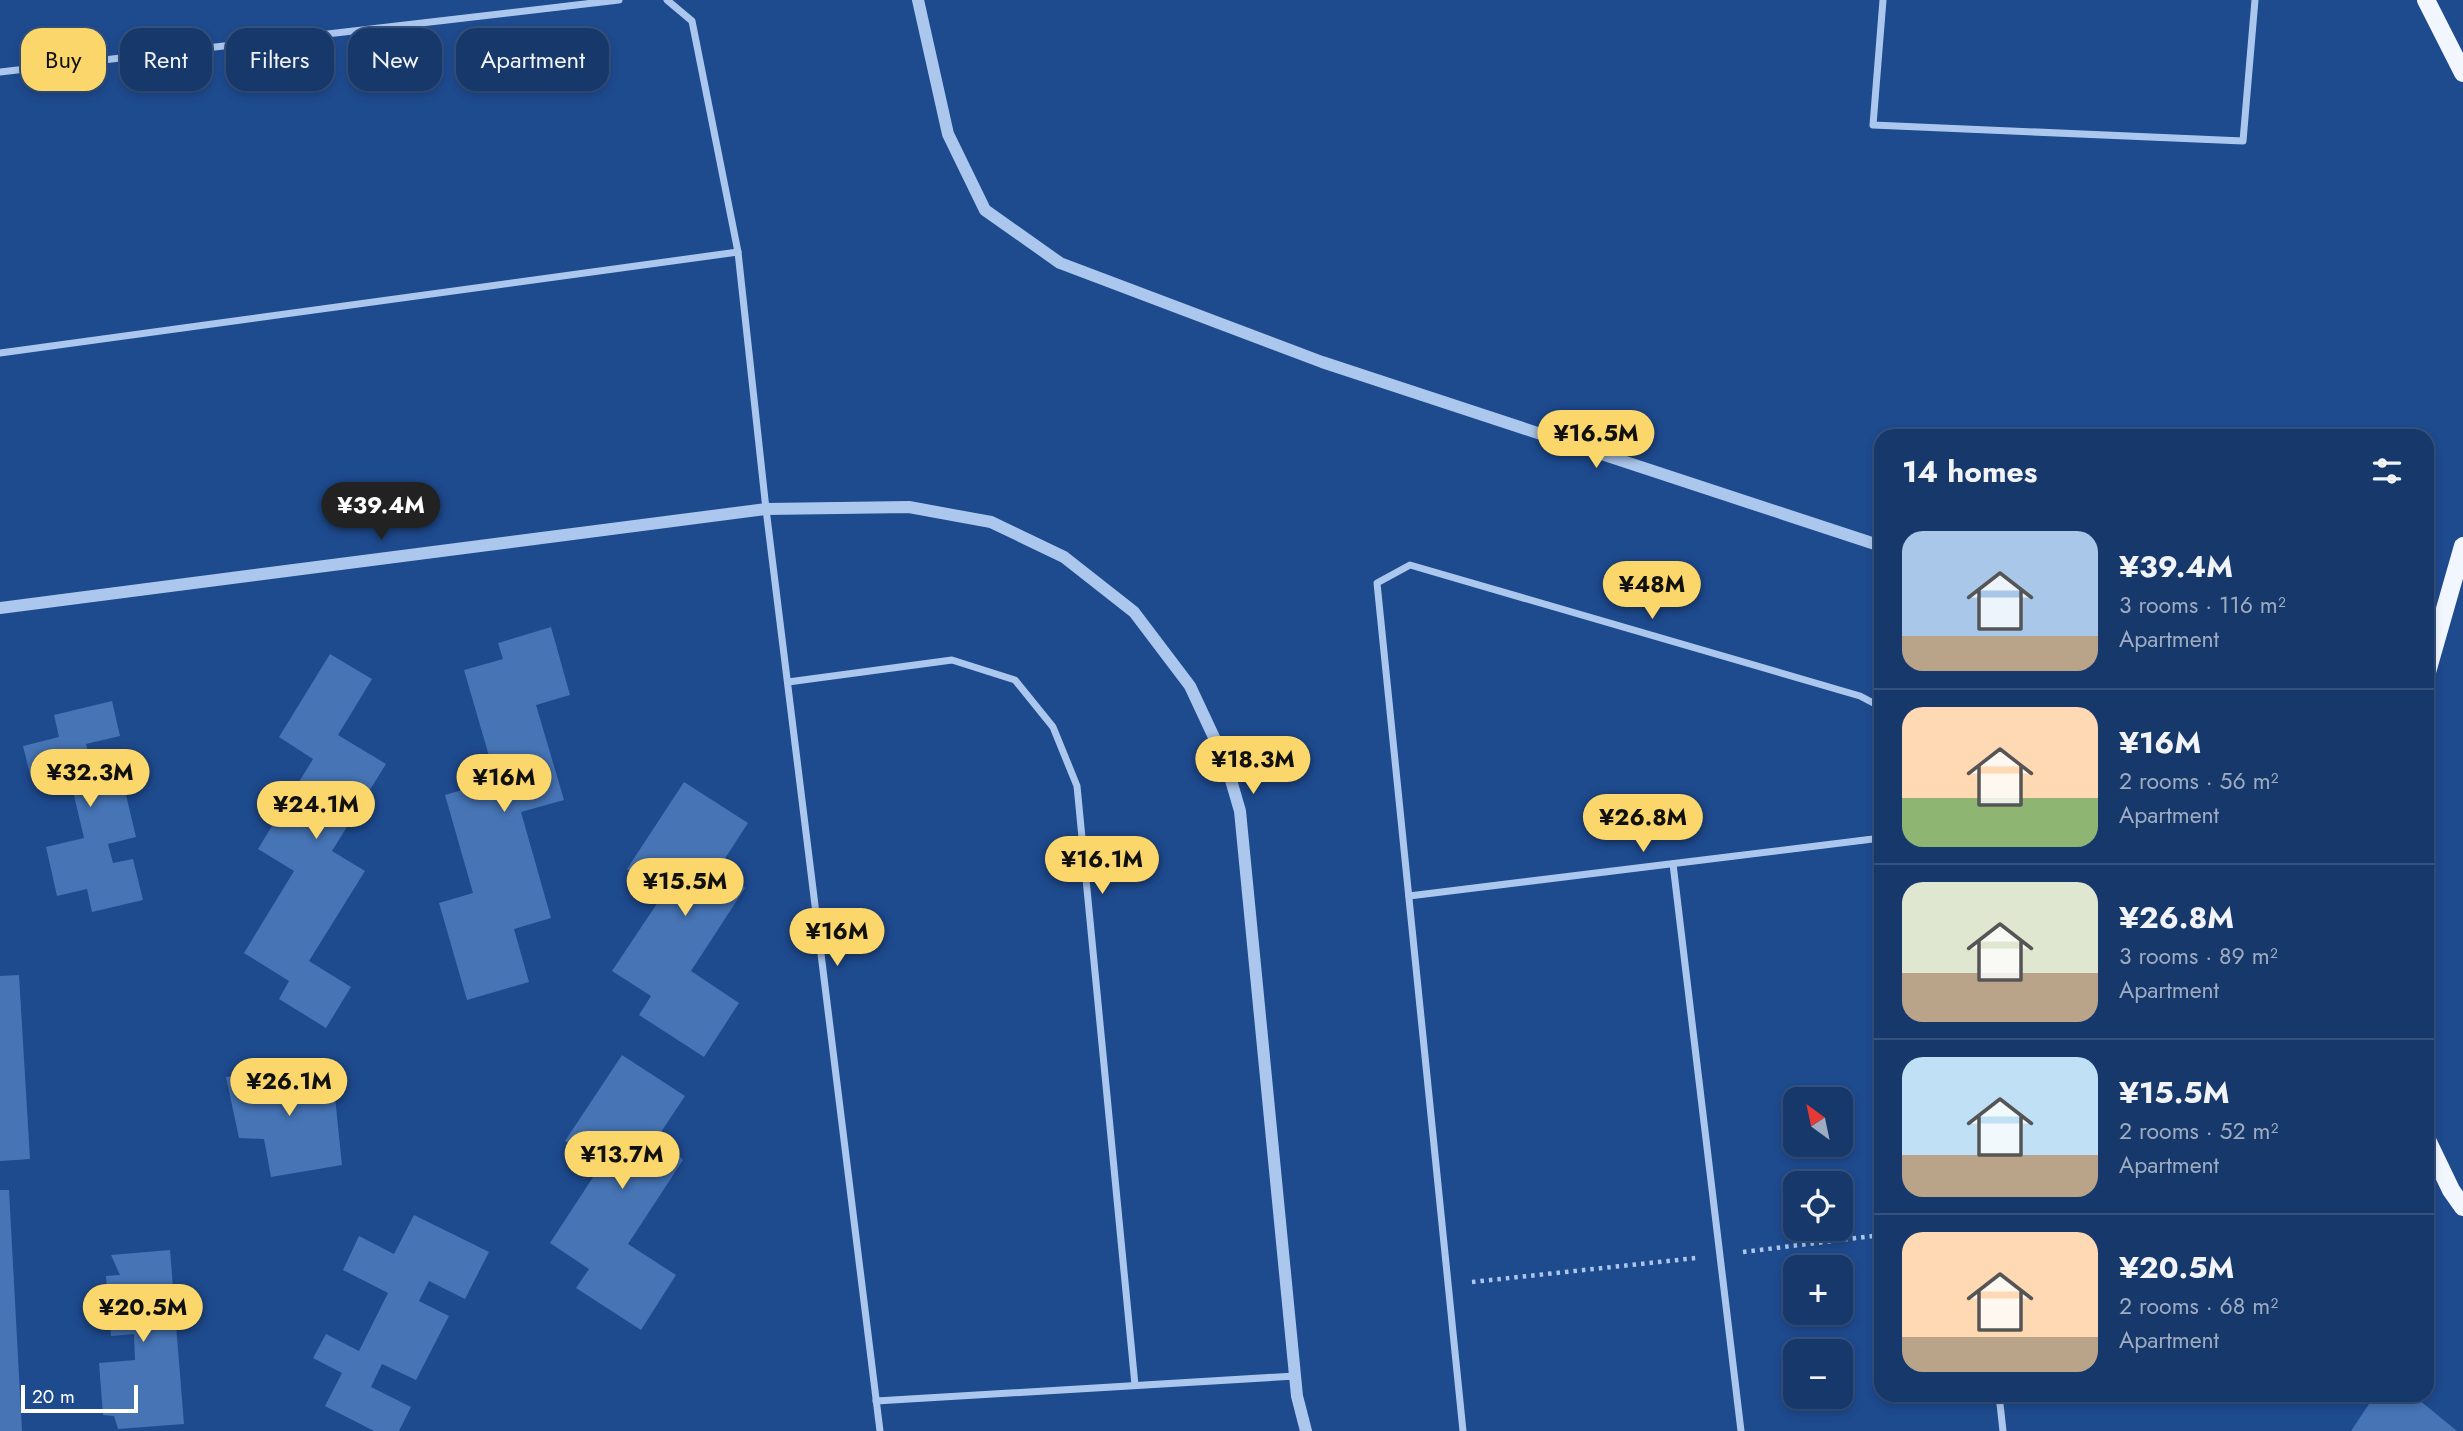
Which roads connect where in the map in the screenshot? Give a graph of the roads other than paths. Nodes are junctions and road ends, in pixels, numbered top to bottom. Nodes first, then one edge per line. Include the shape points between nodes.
1 (619, 0) edge
2 (667, 0) edge
3 (918, 0) edge
4 (1883, 0) edge
5 (2255, 0) edge
6 (2426, 0) edge
7 (0, 72) edge
8 (2463, 74) edge
9 (738, 252) junction
10 (0, 353) edge
11 (766, 509) junction
12 (1874, 544) edge
13 (2463, 546) edge
14 (0, 608) edge
15 (2434, 648) edge
16 (788, 682) junction
17 (1874, 703) edge
18 (1874, 839) edge
19 (1673, 864) junction
20 (1409, 897) junction
21 (2434, 1155) edge
22 (2463, 1207) edge
23 (1295, 1376) junction
24 (1135, 1385) junction
25 (876, 1401) junction
26 (2000, 1402) edge
27 (880, 1431) edge
28 (1306, 1431) edge
29 (1463, 1431) edge
30 (1741, 1431) edge
31 (2003, 1431) edge

1 - 7 street
2 - 9 street via 692,21
3 - 12 street via 948,134 985,210 1060,263 1322,362
4 - 5 street via 1873,125 2244,141
6 - 8 main road
9 - 10 street
9 - 11 street
11 - 14 street
11 - 16 street
11 - 23 street via 909,507 990,522 1064,557 1134,612 1190,686 1226,763 1240,811
13 - 15 main road
16 - 24 street via 952,660 1015,680 1053,727 1077,786
16 - 25 street
17 - 20 street via 1410,565 1377,583
18 - 19 street
19 - 20 street
19 - 30 street
20 - 29 street
21 - 22 main road
23 - 24 street
23 - 28 street
24 - 25 street
25 - 27 street
26 - 31 street

